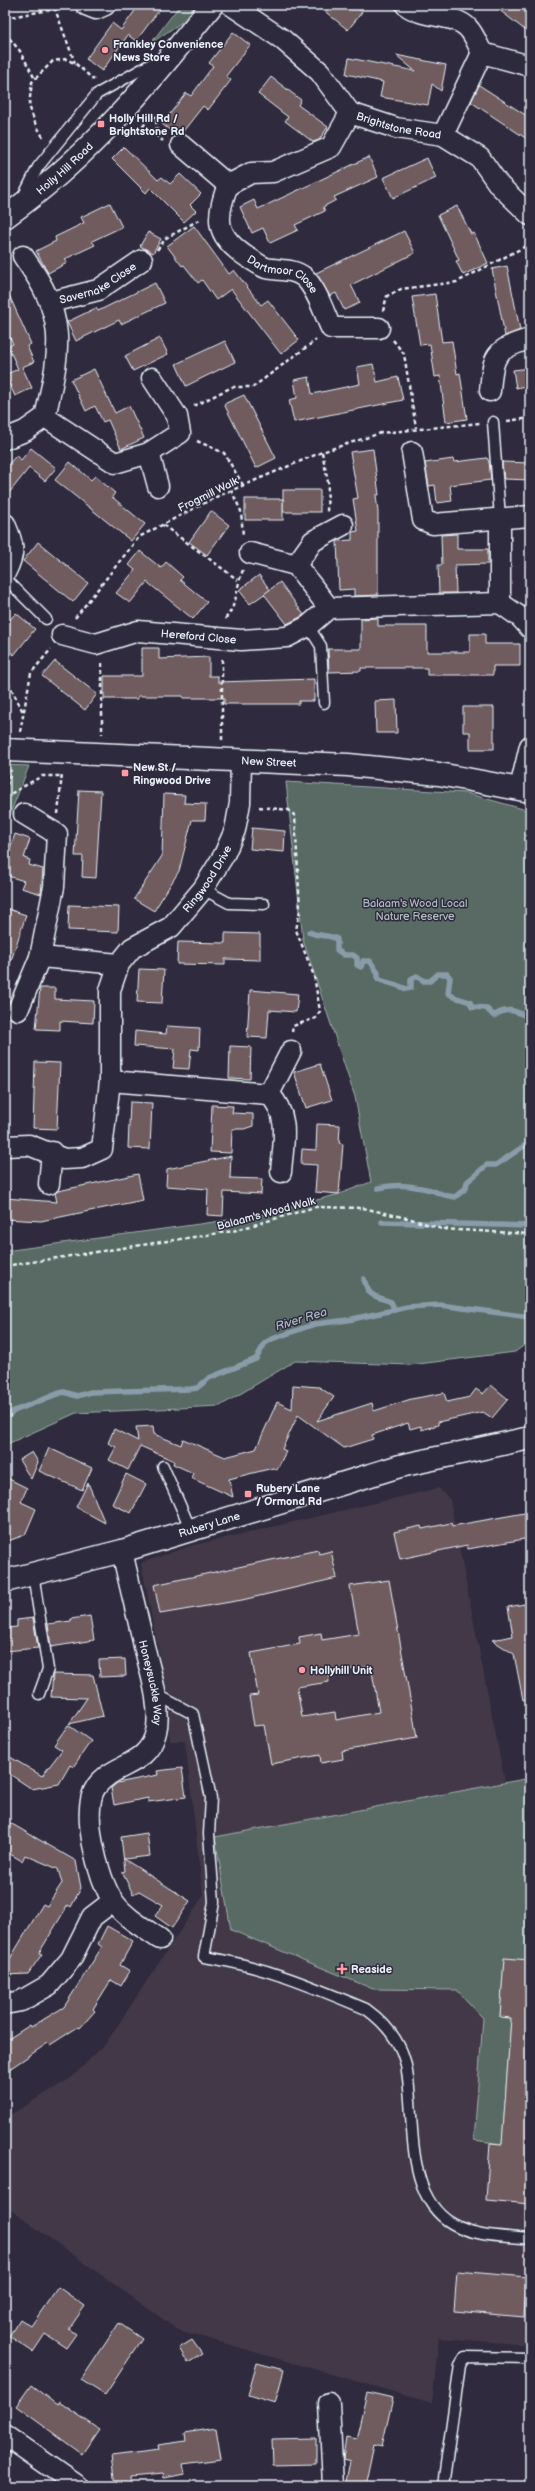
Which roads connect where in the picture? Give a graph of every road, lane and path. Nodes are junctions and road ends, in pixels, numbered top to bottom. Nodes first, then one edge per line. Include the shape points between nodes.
1 (86, 5) edge
2 (105, 5) edge
3 (212, 5) edge
4 (232, 5) edge
5 (406, 5) edge
6 (5, 18) edge
7 (5, 33) edge
8 (176, 50) junction
9 (482, 53) junction
10 (76, 64) junction
11 (530, 66) edge
12 (35, 79) junction
13 (105, 90) junction
14 (350, 113) junction
15 (104, 131) junction
16 (443, 135) junction
17 (181, 145) joint
18 (52, 149) junction
19 (228, 185) junction
20 (219, 209) junction
21 (11, 212) edge
22 (530, 215) edge
23 (530, 244) edge
24 (23, 256) dead end
25 (142, 260) joint
26 (51, 302) junction
27 (331, 328) junction
28 (378, 328) junction
29 (530, 339) edge
30 (152, 378) dead end
31 (490, 391) dead end
32 (45, 417) junction
33 (530, 418) edge
34 (493, 422) junction
35 (179, 425) junction
36 (416, 428) junction
37 (5, 439) edge
38 (322, 452) junction
39 (412, 452) dead end
40 (148, 453) junction
41 (243, 485) junction
42 (158, 486) dead end
43 (530, 516) edge
44 (500, 518) junction
45 (5, 524) edge
46 (163, 525) junction
47 (335, 530) joint
48 (250, 553) dead end
49 (296, 565) junction
50 (5, 573) edge
51 (5, 578) edge
52 (238, 580) dead end
53 (500, 604) junction
54 (329, 608) junction
55 (46, 619) dead end
56 (308, 626) junction
57 (530, 628) edge
58 (62, 635) junction
59 (222, 638) junction
60 (102, 642) junction
61 (5, 676) edge
62 (324, 703) dead end
63 (24, 713) junction
64 (530, 746) edge
65 (11, 750) edge
66 (63, 753) junction
67 (103, 754) junction
68 (231, 760) junction
69 (62, 776) junction
70 (525, 789) edge
71 (5, 797) edge
72 (240, 803) junction
73 (24, 814) dead end
74 (57, 834) junction
75 (203, 889) junction
76 (264, 904) dead end
77 (40, 957) junction
78 (119, 964) junction
79 (18, 1010) dead end
80 (291, 1051) joint
81 (110, 1081) junction
82 (269, 1094) junction
83 (5, 1146) edge
84 (52, 1152) junction
85 (281, 1172) dead end
86 (48, 1184) dead end
87 (530, 1234) edge
88 (5, 1266) edge
89 (530, 1438) edge
90 (163, 1466) dead end
91 (191, 1530) junction
92 (122, 1551) junction
93 (33, 1574) junction
94 (5, 1582) edge
95 (39, 1694) dead end
96 (156, 1694) junction
97 (113, 1901) junction
98 (160, 1939) dead end
99 (5, 2004) edge
100 (530, 2238) edge
101 (530, 2358) edge
102 (328, 2403) dead end
103 (5, 2434) edge
104 (78, 2486) edge
105 (333, 2486) edge
106 (443, 2486) edge

1 - 2 street via 96,9
3 - 8 street, Holly Hill Road
4 - 14 street, Brightstone Road via 282,39 320,72
5 - 9 street via 424,15 461,23 468,28
6 - 10 path via 55,9
7 - 12 path via 20,51
8 - 13 lane
8 - 15 street, Holly Hill Road via 135,100
9 - 11 street
9 - 16 street
10 - 12 path via 66,59 52,61
10 - 13 path
12 - 18 path via 29,93 29,105 35,123
13 - 18 lane via 97,94
14 - 16 street, Brightstone Road via 396,128
14 - 19 street via 331,147 273,172 251,172
15 - 17 path via 138,132 151,117 156,117 157,136 176,151
15 - 21 street, Holly Hill Road via 59,175
16 - 22 street, Brightstone Road via 480,158 499,185
17 - 19 street
18 - 21 lane
19 - 20 street, Dartmoor Close
20 - 25 path via 166,238 151,260
20 - 27 street, Dartmoor Close via 222,233 241,253 264,268 286,269 304,277 318,298
23 - 28 path via 457,282 401,289 387,296
24 - 26 street, Savernake Close via 39,278
25 - 26 street, Savernake Close via 98,290
26 - 32 street, Savernake Close via 58,326 57,363
27 - 28 street
27 - 35 path via 253,387 232,387
28 - 36 path via 395,341 404,354
29 - 31 street via 513,344 498,353 493,361
30 - 35 street
32 - 37 street via 25,431
32 - 40 street via 115,463
33 - 34 path, Frogmill Walk
34 - 36 path, Frogmill Walk
34 - 44 lane
35 - 40 street
35 - 41 path via 224,453
36 - 38 path, Frogmill Walk via 381,433
38 - 41 path, Frogmill Walk
38 - 47 path
39 - 44 street via 423,520 433,524
40 - 42 street
41 - 46 path, Frogmill Walk
43 - 44 street
44 - 53 street
45 - 50 street via 13,542 13,557
46 - 52 path
46 - 58 path, Frogmill Walk via 139,537
47 - 49 street via 313,541
48 - 49 street
49 - 54 street
51 - 55 lane
53 - 54 street
53 - 57 street
54 - 56 street, Hereford Close
56 - 59 street, Hereford Close via 287,636 241,640
56 - 62 lane via 321,646
58 - 60 street, Hereford Close via 96,644
58 - 63 path, Frogmill Walk via 31,673
59 - 60 street, Hereford Close via 138,631
59 - 68 path
60 - 67 path
61 - 63 path
63 - 65 path, Frogmill Walk
64 - 70 street
65 - 66 street, New Street
66 - 67 street, New Street
66 - 69 path
67 - 68 street, New Street
68 - 70 street, New Street via 348,765 439,774
68 - 72 street, Ringwood Drive
69 - 71 path via 42,776
69 - 74 path
72 - 75 street, Ringwood Drive via 235,830
72 - 80 path via 289,810 295,816 300,910 296,930 314,976 320,1011 316,1018 293,1026
73 - 74 street
74 - 77 street via 54,887
75 - 76 lane via 229,903
75 - 78 street, Ringwood Drive via 171,927 132,948
77 - 78 street
77 - 79 street
78 - 81 street, Ringwood Drive via 110,990
80 - 82 street
81 - 82 street
81 - 84 street, Ringwood Drive via 102,1149 82,1158 64,1159
82 - 85 street via 279,1104 284,1122
83 - 84 street, Ringwood Drive via 30,1144
84 - 86 street
87 - 88 path, Balaam's Wood Walk via 442,1229 363,1208 315,1207 233,1231
89 - 91 street, Rubery Lane via 400,1466
90 - 91 lane
91 - 92 street, Rubery Lane
92 - 93 street, Rubery Lane
92 - 96 street, Honeysuckle Way
93 - 94 street, Rubery Lane
93 - 95 lane via 48,1669
96 - 97 street, Honeysuckle Way via 156,1732 145,1756 108,1776 95,1788 90,1814 94,1853 102,1880
96 - 100 lane via 193,1714 211,1798 209,1834 214,1902 204,1957 238,1962 271,1971 359,2006 376,2016 387,2028 404,2060 417,2168 428,2199 452,2224 467,2230 486,2235
97 - 98 street, Honeysuckle Way via 127,1916
97 - 99 street via 92,1917 71,1959 48,1985 21,2001
101 - 106 lane via 465,2357 460,2365
102 - 105 street
103 - 104 street

